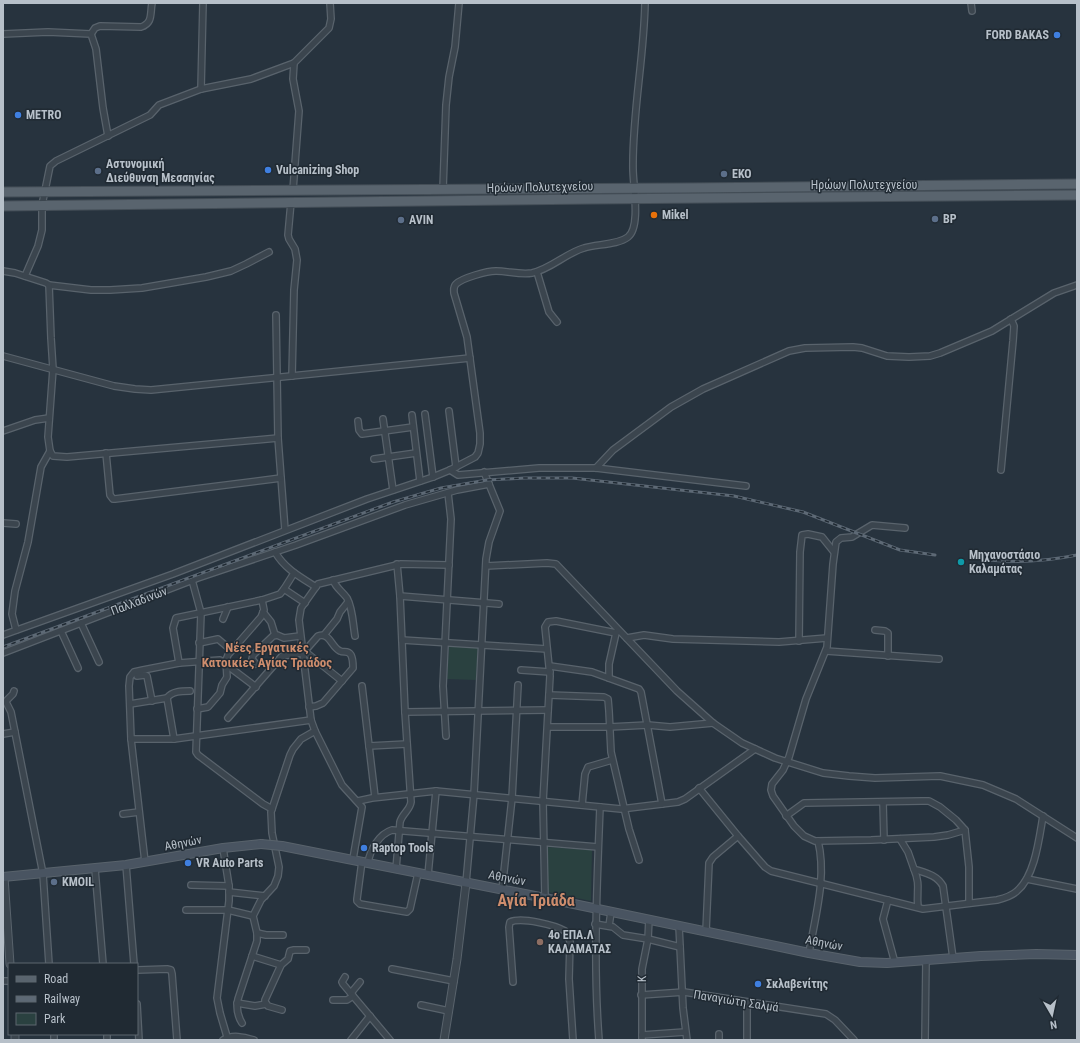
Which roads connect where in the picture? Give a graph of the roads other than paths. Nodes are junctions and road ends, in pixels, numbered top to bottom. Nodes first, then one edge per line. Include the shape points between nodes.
1 (152, 3) edge
2 (203, 3) edge
3 (330, 3) edge
4 (459, 3) edge
5 (645, 3) edge
6 (971, 3) edge
7 (972, 11) dead end
8 (3, 34) edge
9 (91, 34) junction
10 (294, 63) junction
11 (201, 89) junction
12 (108, 136) junction
13 (1077, 184) edge
14 (634, 188) junction
15 (443, 189) junction
16 (293, 190) junction
17 (3, 192) edge
18 (45, 192) junction
19 (1077, 195) edge
20 (634, 199) junction
21 (291, 202) junction
22 (42, 205) junction
23 (3, 206) edge
24 (269, 252) dead end
25 (3, 271) edge
26 (537, 272) junction
27 (25, 276) junction
28 (49, 285) junction
29 (1077, 285) edge
30 (276, 315) dead end
31 (1011, 319) junction
32 (557, 322) dead end
33 (3, 356) edge
34 (470, 358) junction
35 (53, 369) junction
36 (292, 376) junction
37 (277, 378) junction
38 (449, 411) dead end
39 (425, 414) dead end
40 (412, 415) dead end
41 (49, 418) junction
42 (382, 419) dead end
43 (358, 421) dead end
44 (413, 427) junction
45 (3, 431) edge
46 (384, 431) junction
47 (278, 438) junction
48 (50, 451) junction
49 (106, 453) junction
50 (416, 453) junction
51 (388, 457) junction
52 (374, 459) dead end
53 (456, 467) junction
54 (596, 468) junction
55 (450, 470) junction
56 (1001, 470) dead end
57 (484, 472) junction
58 (432, 477) junction
59 (281, 478) junction
60 (420, 481) junction
61 (489, 484) junction
62 (746, 486) dead end
63 (392, 490) junction
64 (448, 493) junction
65 (3, 523) edge
66 (16, 524) dead end
67 (904, 528) dead end
68 (285, 530) junction
69 (275, 552) junction
70 (834, 552) junction
71 (397, 564) junction
72 (449, 565) junction
73 (486, 566) junction
74 (294, 573) junction
75 (192, 580) junction
76 (333, 580) junction
77 (316, 587) junction
78 (284, 589) junction
79 (400, 596) junction
80 (262, 600) junction
81 (447, 600) junction
82 (348, 602) junction
83 (305, 603) junction
84 (484, 603) junction
85 (499, 604) dead end
86 (228, 607) junction
87 (263, 612) junction
88 (201, 613) junction
89 (223, 619) dead end
90 (81, 623) junction
91 (16, 630) junction
92 (876, 630) dead end
93 (61, 631) junction
94 (617, 631) junction
95 (3, 635) edge
96 (275, 635) junction
97 (324, 635) junction
98 (300, 636) junction
99 (355, 636) dead end
100 (627, 638) junction
101 (827, 638) junction
102 (402, 640) junction
103 (799, 641) junction
104 (199, 642) junction
105 (445, 643) junction
106 (482, 645) junction
107 (547, 649) junction
108 (231, 650) junction
109 (826, 651) junction
110 (303, 652) junction
111 (3, 653) edge
112 (888, 656) junction
113 (939, 659) dead end
114 (200, 661) junction
115 (99, 662) dead end
116 (179, 663) junction
117 (256, 664) dead end
118 (226, 665) junction
119 (78, 668) dead end
120 (550, 669) junction
121 (521, 670) dead end
122 (137, 676) dead end
123 (610, 678) junction
124 (342, 681) junction
125 (518, 685) dead end
126 (362, 686) dead end
127 (256, 687) junction
128 (14, 691) dead end
129 (190, 691) dead end
130 (549, 695) junction
131 (167, 698) junction
132 (152, 701) junction
133 (130, 704) junction
134 (309, 708) junction
135 (197, 709) junction
136 (445, 710) junction
137 (478, 710) junction
138 (517, 710) junction
139 (548, 710) junction
140 (405, 712) junction
141 (228, 718) dead end
142 (311, 720) junction
143 (713, 723) junction
144 (648, 725) junction
145 (548, 727) junction
146 (609, 727) junction
147 (315, 730) junction
148 (15, 732) junction
149 (3, 734) edge
150 (446, 736) dead end
151 (196, 737) junction
152 (131, 739) junction
153 (174, 739) junction
154 (407, 744) junction
155 (369, 746) junction
156 (755, 749) junction
157 (612, 760) junction
158 (787, 762) junction
159 (700, 788) junction
160 (436, 791) junction
161 (411, 793) junction
162 (474, 794) junction
163 (375, 797) junction
164 (512, 798) junction
165 (358, 801) junction
166 (543, 802) junction
167 (883, 802) junction
168 (662, 804) junction
169 (582, 805) junction
170 (600, 807) junction
171 (624, 808) junction
172 (272, 809) junction
173 (139, 812) junction
174 (123, 814) dead end
175 (786, 816) junction
176 (1043, 816) junction
177 (399, 830) junction
178 (965, 830) junction
179 (432, 834) junction
180 (738, 836) junction
181 (470, 837) junction
182 (1077, 838) edge
183 (900, 839) junction
184 (508, 840) junction
185 (884, 840) junction
186 (818, 841) junction
187 (544, 843) junction
188 (598, 847) junction
189 (223, 848) junction
190 (353, 859) junction
191 (639, 860) dead end
192 (146, 862) junction
193 (365, 862) junction
194 (126, 865) junction
195 (95, 869) junction
196 (396, 869) junction
197 (914, 869) junction
198 (418, 873) junction
199 (43, 874) junction
200 (428, 876) junction
201 (4, 877) edge
202 (1027, 880) junction
203 (820, 882) junction
204 (466, 883) junction
205 (191, 885) dead end
206 (229, 889) junction
207 (1077, 889) edge
208 (502, 890) junction
209 (265, 896) junction
210 (545, 898) junction
211 (888, 900) junction
212 (969, 903) junction
213 (946, 906) junction
214 (918, 907) junction
215 (596, 908) junction
216 (186, 910) dead end
217 (228, 910) junction
218 (611, 912) junction
219 (253, 916) junction
220 (649, 919) junction
221 (595, 924) junction
222 (609, 926) junction
223 (679, 926) junction
224 (706, 931) junction
225 (257, 933) junction
226 (283, 935) dead end
227 (648, 939) junction
228 (680, 947) junction
229 (306, 950) dead end
230 (809, 953) junction
231 (1077, 955) edge
232 (252, 956) junction
233 (953, 958) junction
234 (926, 960) junction
235 (10, 963) edge
236 (49, 963) edge
237 (103, 963) edge
238 (134, 963) edge
239 (895, 963) junction
240 (281, 965) junction
241 (138, 970) edge
242 (392, 970) dead end
243 (345, 977) dead end
244 (454, 981) junction
245 (360, 982) dead end
246 (513, 982) dead end
247 (682, 992) junction
248 (352, 994) junction
249 (642, 995) junction
250 (333, 1000) dead end
251 (747, 1002) junction
252 (237, 1003) junction
253 (266, 1004) junction
254 (421, 1005) dead end
255 (282, 1010) dead end
256 (449, 1011) junction
257 (370, 1016) junction
258 (138, 1022) edge
259 (242, 1023) dead end
260 (685, 1032) junction
261 (642, 1037) edge
262 (226, 1039) edge
263 (139, 1040) edge
264 (176, 1040) edge
265 (254, 1040) edge
266 (351, 1040) edge
267 (390, 1040) edge
268 (444, 1040) edge
269 (573, 1040) edge
270 (599, 1040) edge
271 (686, 1040) edge
272 (747, 1040) edge
273 (854, 1040) edge
274 (925, 1040) edge

1 - 9 street via 150,19 146,25 100,26
2 - 11 street
3 - 10 street via 331,19 328,28
4 - 15 street via 446,105
5 - 14 street via 634,132
6 - 7 street
8 - 9 street
9 - 12 street via 96,49
10 - 11 street via 251,79
10 - 16 street via 293,79 299,112
11 - 12 street via 159,105 150,115
12 - 18 street via 61,158 50,166
13 - 14 main road, Ηρώων Πολυτεχνείου
14 - 15 main road, Ηρώων Πολυτεχνείου
14 - 20 street
15 - 16 main road, Ηρώων Πολυτεχνείου
16 - 18 main road, Ηρώων Πολυτεχνείου
17 - 18 main road, Ηρώων Πολυτεχνείου
18 - 22 street
19 - 20 main road, Ηρώων Πολυτεχνείου
20 - 21 main road, Ηρώων Πολυτεχνείου
20 - 26 street via 634,227 627,238 582,248
21 - 22 main road, Ηρώων Πολυτεχνείου
21 - 36 street via 288,235 297,260
22 - 23 main road, Ηρώων Πολυτεχνείου
22 - 27 street via 42,230
24 - 28 street via 231,271 142,288 91,290
25 - 27 street
26 - 32 street via 549,312
26 - 34 street via 526,274 493,271 478,274 456,284 454,293 467,337
27 - 28 street
28 - 35 street
29 - 31 street via 1054,293
30 - 37 street
31 - 54 street via 985,334 930,356 887,356 853,346 793,350 703,389 671,407 612,450
31 - 56 street via 1014,326
33 - 35 street
34 - 36 street
34 - 53 street via 480,444 475,457
35 - 37 street via 114,386 145,390
35 - 41 street
36 - 37 street
37 - 47 street
38 - 53 street
39 - 58 street
40 - 44 street
41 - 45 street
41 - 48 street
42 - 46 street
43 - 46 street via 362,434
44 - 46 street
44 - 50 street
46 - 51 street
47 - 49 street
47 - 59 street
48 - 49 street via 57,457
48 - 91 street via 41,467 28,542 15,591 12,614
49 - 59 street via 110,495 113,498
50 - 51 street
50 - 60 street
51 - 52 street
51 - 63 street
53 - 55 street
54 - 57 street via 539,468
54 - 62 street
55 - 57 street via 458,475
55 - 58 street
57 - 61 street
58 - 60 street
59 - 68 street
60 - 63 street
61 - 64 street, Παλλαδινών
61 - 73 street via 500,511 489,542
63 - 68 street
64 - 69 street, Παλλαδινών via 405,505
64 - 72 street via 451,519
65 - 66 street
67 - 70 street via 872,525 852,538 838,540
68 - 91 street via 146,584
69 - 74 street via 283,564
69 - 75 street, Παλλαδινών
70 - 101 street
70 - 103 street via 822,537 802,535
71 - 72 street
71 - 76 street
71 - 79 street
72 - 81 street
73 - 84 street
73 - 94 street via 556,564
74 - 77 street
74 - 78 street
75 - 88 street
75 - 90 street, Παλλαδινών
76 - 77 street via 320,583
76 - 82 street
77 - 83 street
78 - 80 street via 280,594
78 - 83 street
79 - 81 street
79 - 102 street
80 - 86 street
80 - 87 street
81 - 84 street
81 - 105 street
82 - 97 street
82 - 99 street
83 - 98 street via 298,620
84 - 85 street
84 - 106 street
86 - 88 street
86 - 89 street
87 - 96 street via 271,622
87 - 108 street
88 - 104 street
88 - 116 street via 179,616 174,621
90 - 93 street, Παλλαδινών
90 - 115 street
91 - 95 street
92 - 112 street via 888,633
93 - 111 street, Παλλαδινών
93 - 119 street
94 - 100 street
94 - 107 street via 552,621 546,623 544,628
94 - 123 street via 609,664
96 - 98 street via 284,638
96 - 117 street via 253,655 252,660
97 - 110 street via 318,636
97 - 124 street via 330,639 333,646 352,656 353,668
98 - 110 street
100 - 103 street via 644,635 672,639
100 - 143 street via 677,691
101 - 103 street
101 - 109 street
102 - 105 street
102 - 140 street
104 - 108 street via 218,639
104 - 114 street
105 - 106 street
105 - 136 street
106 - 107 street
106 - 137 street
107 - 120 street
108 - 118 street
109 - 112 street
109 - 158 street via 808,693
110 - 124 street
110 - 127 street via 282,656
110 - 134 street
112 - 113 street
114 - 116 street
114 - 118 street via 220,660
114 - 135 street
116 - 133 street via 134,672 130,677
118 - 127 street
118 - 135 street via 227,677 220,693 208,707
120 - 121 street
120 - 123 street via 592,672
120 - 130 street
122 - 132 street via 147,676
123 - 144 street via 639,689
124 - 134 street via 323,703
125 - 138 street
126 - 155 street
127 - 141 street
128 - 148 street via 6,702
129 - 131 street via 177,692
130 - 139 street
130 - 146 street via 606,697 609,706
131 - 132 street
131 - 153 street
132 - 133 street
133 - 152 street
134 - 142 street
135 - 151 street
136 - 137 street
136 - 140 street
136 - 150 street
137 - 138 street
137 - 162 street
138 - 139 street
138 - 164 street
139 - 145 street
140 - 154 street
142 - 147 street
142 - 151 street
143 - 144 street via 670,727
143 - 156 street
144 - 146 street
144 - 168 street
145 - 146 street
145 - 166 street
146 - 157 street
147 - 165 street via 342,785
147 - 172 street via 301,738 293,749
148 - 149 street
148 - 199 street
151 - 153 street
151 - 172 street via 198,755
152 - 153 street
152 - 173 street
154 - 155 street
154 - 161 street
155 - 163 street
156 - 158 street
156 - 159 street
157 - 169 street via 587,767
157 - 171 street
158 - 175 street via 771,788 773,796
158 - 176 street via 819,772 849,776 932,776 970,781 1006,794
159 - 168 street via 681,801
159 - 180 street
160 - 161 street
160 - 162 street
160 - 179 street
161 - 163 street
161 - 177 street via 411,805 401,818
162 - 164 street
162 - 181 street
163 - 165 street
164 - 166 street
164 - 184 street
165 - 190 street via 362,806 362,813
166 - 169 street
166 - 187 street
167 - 175 street via 802,804
167 - 178 street via 929,801
167 - 185 street
168 - 171 street
169 - 170 street
170 - 171 street
170 - 188 street
171 - 191 street
172 - 209 street via 272,833 279,874 274,886
173 - 174 street
173 - 192 street
175 - 186 street via 801,833
176 - 182 street
176 - 202 street
177 - 179 street
177 - 193 street via 389,831 381,836
177 - 196 street
178 - 183 street via 948,836
178 - 212 street
179 - 181 street
179 - 200 street
180 - 203 street via 768,869
180 - 224 street via 709,863
181 - 184 street
181 - 204 street
183 - 185 street
183 - 197 street
184 - 187 street
184 - 208 street
185 - 186 street
186 - 203 street
187 - 188 street
187 - 210 street
188 - 215 street
189 - 190 main road, Αθηνών, bridge via 261,844
189 - 192 main road, Αθηνών
189 - 206 street
190 - 193 main road, Αθηνών
192 - 194 main road, Αθηνών
193 - 196 main road, Αθηνών
193 - 198 street via 357,899 360,904 407,912 410,909
194 - 195 main road, Αθηνών
194 - 238 street
195 - 199 main road, Αθηνών
195 - 237 street
196 - 198 main road, Αθηνών
197 - 213 street via 939,880 944,890
197 - 214 street via 919,886
198 - 200 main road, Αθηνών
199 - 201 main road, Αθηνών
199 - 236 street
200 - 204 main road, Αθηνών
201 - 235 street
202 - 207 street
202 - 212 street via 1009,896
203 - 211 street
203 - 230 street
204 - 208 main road, Αθηνών
204 - 244 street
205 - 206 street
206 - 209 street
206 - 217 street
208 - 210 main road, Αθηνών
209 - 219 street
210 - 215 main road, Αθηνών
211 - 214 street
211 - 239 street via 883,919
212 - 213 street
213 - 214 street via 928,909
213 - 233 street
215 - 218 main road, Αθηνών
215 - 221 street
216 - 217 street
217 - 219 street
217 - 262 street via 217,998
218 - 220 main road, Αθηνών
218 - 222 street
219 - 225 street
220 - 223 main road, Αθηνών
220 - 227 street, Κ
221 - 222 street
221 - 270 street
222 - 227 street via 623,935
223 - 224 main road, Αθηνών
223 - 228 street
224 - 230 main road, Αθηνών
225 - 226 street
225 - 232 street
227 - 228 street
227 - 249 street, Κ via 642,970
228 - 247 street
229 - 240 street via 292,950
230 - 239 main road, Αθηνών via 867,963
231 - 233 main road, Αθηνών via 1048,953
232 - 240 street
232 - 252 street
233 - 234 main road, Αθηνών
234 - 239 main road, Αθηνών
234 - 274 street
240 - 253 street via 265,1000
241 - 264 street via 171,970
242 - 244 street
243 - 248 street via 342,983
244 - 256 street
245 - 248 street
246 - 269 street via 509,927 511,922 518,920 539,923 565,931 570,941 569,979
247 - 249 street, Παναγιώτη Σαλμά
247 - 251 street, Παναγιώτη Σαλμά
247 - 260 street
248 - 250 street via 347,1000
248 - 257 street
249 - 261 street, Κ
251 - 272 street
251 - 273 street, Παναγιώτη Σαλμά via 830,1015
252 - 253 street via 258,1006
252 - 259 street via 237,1012
253 - 255 street
254 - 256 street
256 - 268 street
257 - 266 street
257 - 267 street
258 - 263 street
260 - 261 street
260 - 271 street
262 - 265 street via 244,1037

